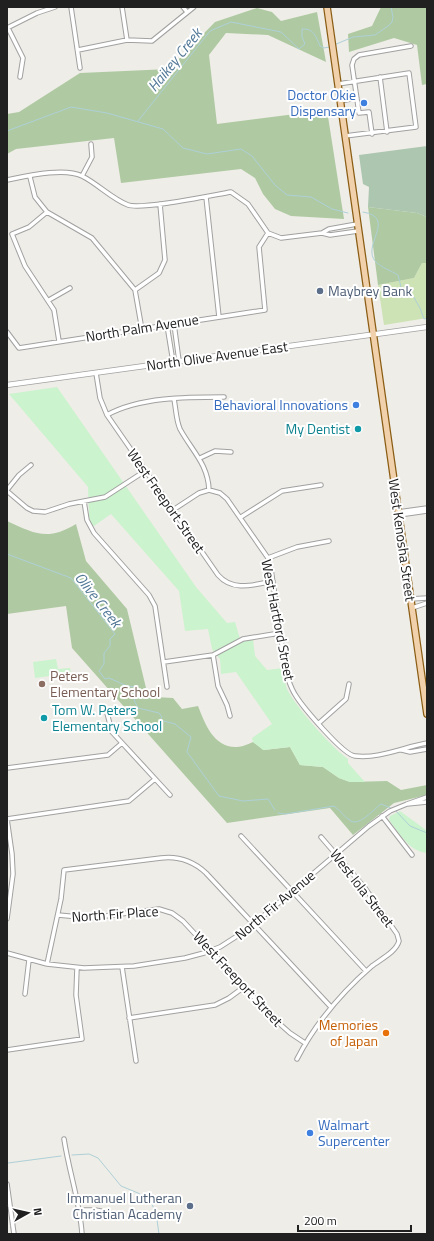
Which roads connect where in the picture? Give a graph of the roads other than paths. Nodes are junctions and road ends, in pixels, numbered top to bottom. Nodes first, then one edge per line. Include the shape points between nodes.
1 (55, 7) edge
2 (71, 7) edge
3 (122, 7) edge
4 (183, 7) edge
5 (194, 7) edge
6 (327, 7) edge
7 (188, 12) junction
8 (8, 28) edge
9 (127, 40) junction
10 (411, 46) dead end
11 (78, 50) junction
12 (80, 68) dead end
13 (20, 77) dead end
14 (380, 78) junction
15 (354, 81) junction
16 (338, 84) junction
17 (357, 98) junction
18 (340, 101) junction
19 (387, 132) junction
20 (372, 134) junction
21 (345, 136) junction
22 (91, 144) dead end
23 (82, 176) junction
24 (30, 177) junction
25 (7, 180) edge
26 (206, 196) junction
27 (160, 204) junction
28 (47, 212) junction
29 (357, 224) junction
30 (358, 231) junction
31 (268, 233) junction
32 (322, 233) junction
33 (70, 288) dead end
34 (135, 290) junction
35 (49, 300) junction
36 (219, 317) junction
37 (174, 324) junction
38 (167, 325) junction
39 (427, 327) edge
40 (142, 330) junction
41 (7, 332) edge
42 (373, 335) junction
43 (59, 341) junction
44 (179, 361) junction
45 (173, 362) junction
46 (96, 372) junction
47 (7, 385) edge
48 (224, 397) dead end
49 (174, 399) junction
50 (107, 415) junction
51 (231, 452) dead end
52 (200, 458) junction
53 (31, 465) dead end
54 (145, 471) junction
55 (321, 485) dead end
56 (7, 490) edge
57 (210, 490) junction
58 (84, 501) junction
59 (427, 508) edge
60 (173, 510) junction
61 (427, 511) edge
62 (398, 514) junction
63 (241, 517) junction
64 (329, 541) dead end
65 (268, 558) junction
66 (273, 581) junction
67 (427, 598) edge
68 (410, 599) junction
69 (427, 604) edge
70 (412, 608) junction
71 (280, 633) junction
72 (213, 655) junction
73 (164, 662) junction
74 (349, 684) dead end
75 (167, 687) dead end
76 (107, 713) dead end
77 (427, 714) edge
78 (230, 716) dead end
79 (319, 723) junction
80 (122, 743) junction
81 (427, 743) edge
82 (427, 749) edge
83 (401, 750) junction
84 (7, 768) edge
85 (155, 779) junction
86 (170, 795) dead end
87 (427, 797) edge
88 (427, 802) edge
89 (407, 804) junction
90 (382, 816) junction
91 (7, 819) edge
92 (240, 836) dead end
93 (321, 837) dead end
94 (336, 854) junction
95 (412, 855) dead end
96 (292, 891) junction
97 (172, 913) joint
98 (58, 916) junction
99 (7, 919) edge
100 (254, 924) junction
101 (211, 951) junction
102 (7, 953) edge
103 (29, 960) junction
104 (47, 964) junction
105 (122, 967) junction
106 (77, 968) junction
107 (366, 971) junction
108 (244, 987) junction
109 (25, 994) dead end
110 (330, 1006) junction
111 (129, 1018) junction
112 (305, 1043) junction
113 (7, 1050) edge
114 (296, 1059) dead end
115 (136, 1061) dead end
116 (64, 1140) dead end
117 (7, 1184) edge
118 (8, 1196) edge
119 (81, 1210) junction
120 (118, 1214) dead end
121 (14, 1234) edge
122 (82, 1234) edge

1 - 8 street
2 - 11 street
3 - 9 street
4 - 7 street
5 - 7 street
6 - 16 main road
7 - 9 street via 152,41
8 - 13 street via 23,58
9 - 11 street
10 - 15 street via 360,55 354,59 352,65
11 - 12 street
14 - 15 street
14 - 19 street
14 - 19 street via 409,73 416,127
15 - 16 street
15 - 17 street
16 - 18 main road
17 - 18 street
17 - 20 street via 359,113 369,112
18 - 21 main road
19 - 20 street
20 - 21 street
21 - 29 main road, West Kenosha Street
22 - 23 street via 92,157
23 - 24 street via 73,172 59,172
23 - 27 street via 129,206
24 - 25 street
24 - 28 street via 35,197
26 - 27 street
26 - 31 street via 231,192 248,204
26 - 36 street
27 - 34 street via 165,260 159,273
28 - 34 street via 92,238
28 - 35 street via 29,227 12,234 25,266
29 - 30 main road, West Kenosha Street
29 - 32 street via 329,229
30 - 32 street via 330,235
30 - 42 main road, West Kenosha Street
31 - 32 street via 281,238
31 - 36 street, North Palm Avenue via 259,246 265,310
33 - 35 street
34 - 40 street
35 - 43 street via 54,310
36 - 37 street, North Palm Avenue
37 - 38 street, North Palm Avenue
37 - 44 street
38 - 40 street, North Palm Avenue
38 - 45 street
39 - 42 street, North Olive Avenue East
40 - 43 street, North Palm Avenue
41 - 43 street, North Palm Avenue via 19,348
42 - 44 street, North Olive Avenue East
42 - 62 main road, West Kenosha Street
44 - 45 street, North Olive Avenue East
45 - 46 street, North Olive Avenue East
46 - 47 street, North Olive Avenue East
46 - 50 street, West Freeport Street via 100,398
48 - 49 street
49 - 50 street via 126,406
49 - 52 street via 180,429
50 - 54 street, West Freeport Street
51 - 52 street via 215,451
52 - 57 street via 206,470
53 - 56 street
54 - 58 street via 110,494
54 - 60 street, West Freeport Street
55 - 63 street via 278,493
56 - 58 street via 27,508 40,513
57 - 60 street via 199,493
57 - 63 street, West Hartford Street via 225,496
58 - 73 street via 87,520 94,533 149,594 155,606
59 - 62 street
60 - 66 street, West Freeport Street via 221,578 236,586
61 - 62 street
62 - 68 main road, West Kenosha Street
63 - 65 street, West Hartford Street
64 - 65 street via 297,547
65 - 66 street, West Hartford Street
66 - 71 street, West Hartford Street
67 - 68 street
68 - 70 main road, West Kenosha Street
69 - 70 street
70 - 77 main road, West Kenosha Street
71 - 72 street via 243,639
71 - 79 street, West Hartford Street via 286,673 292,688 301,703
72 - 73 street
72 - 78 street via 218,686
73 - 75 street
74 - 79 street via 346,699
76 - 80 street via 110,728
79 - 83 street, West Hartford Street via 338,746 350,755 364,756
80 - 84 street via 108,755
80 - 85 street
81 - 83 street
82 - 83 street via 410,752
85 - 86 street
85 - 91 street via 129,802
87 - 89 street, North Fir Avenue
88 - 89 street, North Fir Avenue
89 - 90 street, North Fir Avenue
90 - 94 street, North Fir Avenue
90 - 95 street
91 - 99 street via 13,874
92 - 96 street
93 - 94 street, West Iola Street
94 - 96 street, North Fir Avenue
94 - 107 street, West Iola Street via 373,899 399,941 394,949
96 - 100 street, North Fir Avenue
96 - 107 street
97 - 98 street, North Fir Place via 156,909 86,918
97 - 101 street, West Freeport Street
98 - 100 street via 64,870 167,857 191,862 206,873
98 - 104 street
100 - 101 street, North Fir Avenue via 234,939
100 - 110 street
101 - 105 street, North Fir Avenue via 185,958
101 - 108 street, West Freeport Street
102 - 103 street, North Fir Avenue
103 - 104 street, North Fir Avenue
103 - 109 street
104 - 106 street, North Fir Avenue
105 - 106 street, North Fir Avenue
105 - 111 street
106 - 113 street via 76,995 82,1039
107 - 110 street
108 - 111 street via 215,1005
108 - 112 street, West Freeport Street via 282,1027
110 - 112 street
111 - 115 street
112 - 114 street
116 - 119 street via 69,1172
117 - 118 street
118 - 121 street
119 - 120 street
119 - 122 street

